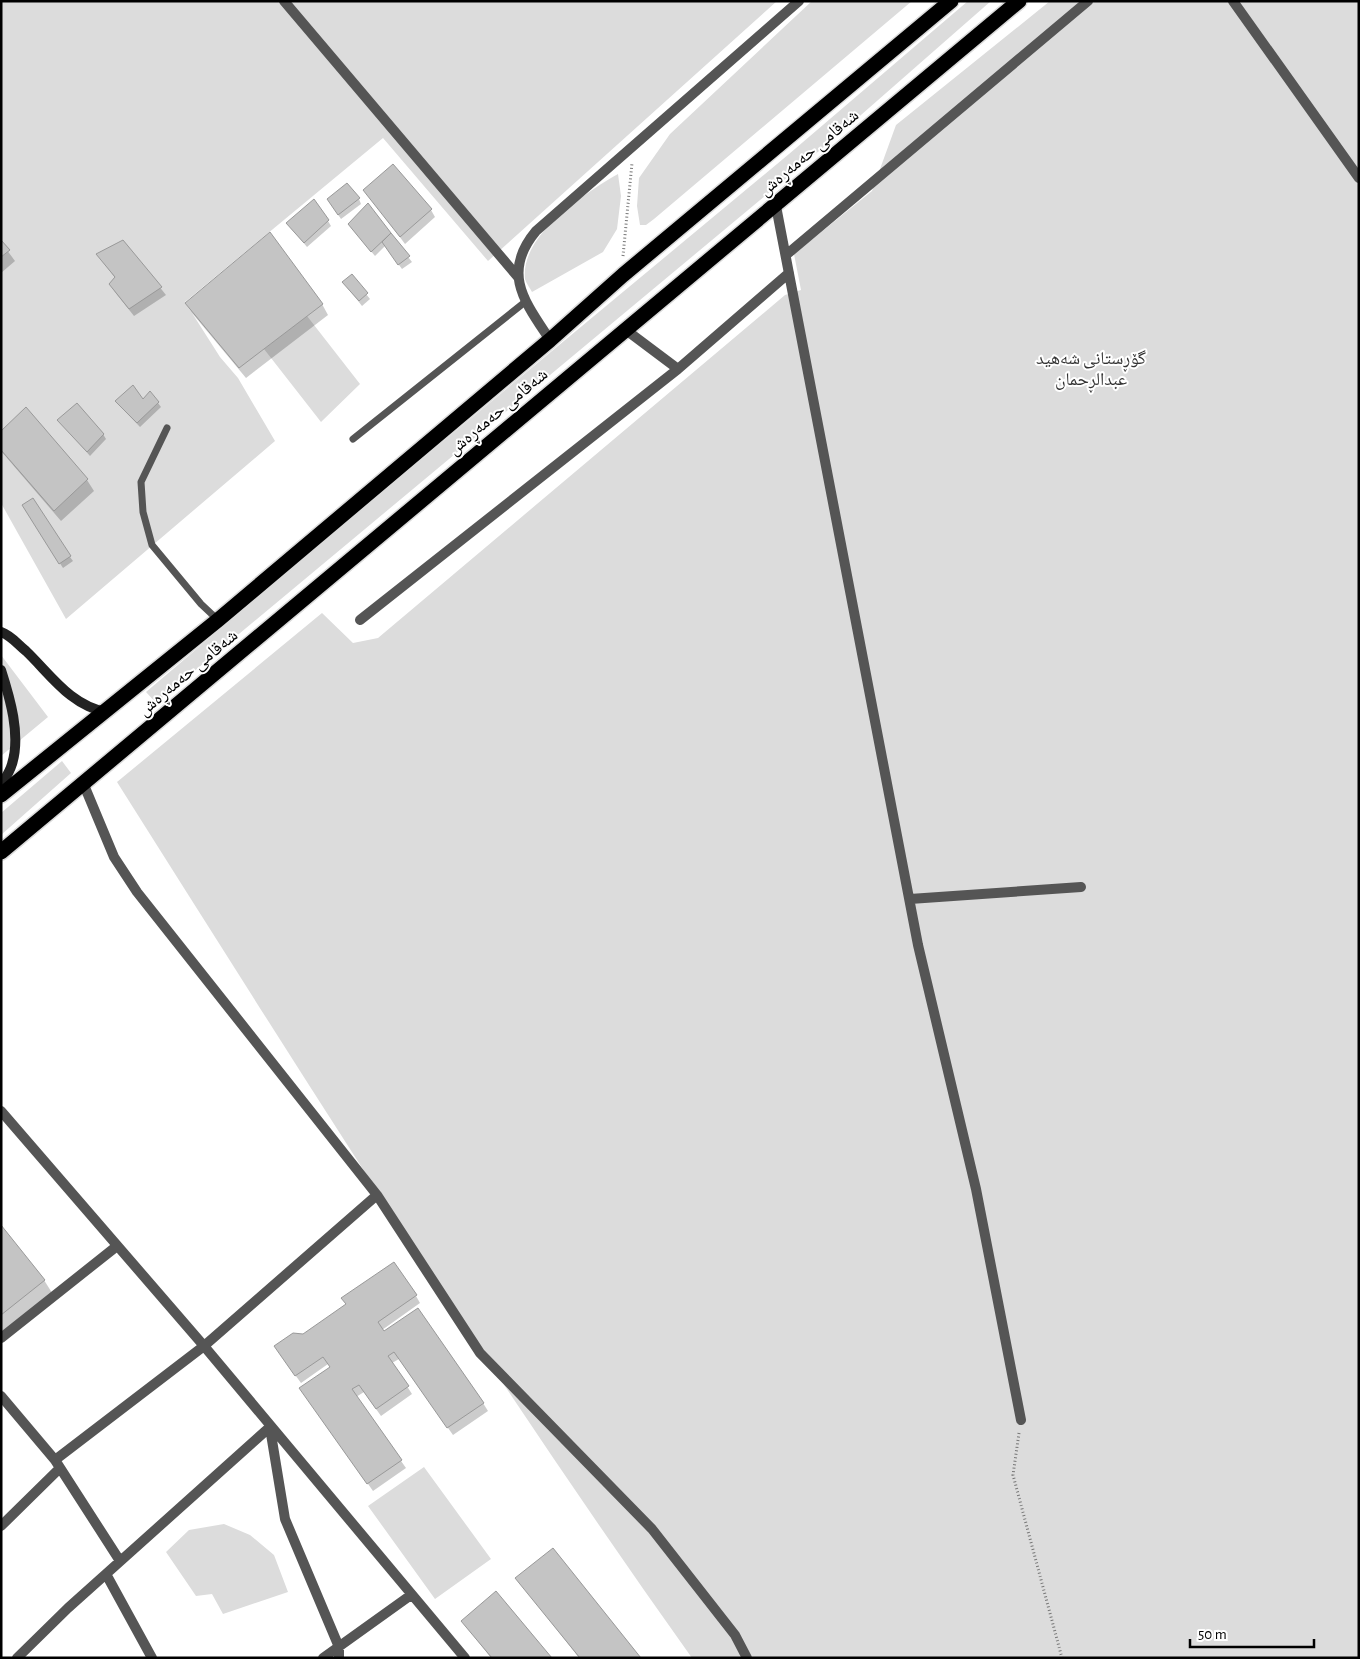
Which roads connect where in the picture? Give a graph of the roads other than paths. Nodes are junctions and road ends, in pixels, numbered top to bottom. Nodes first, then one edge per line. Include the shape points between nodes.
1 (284, 1) edge
2 (799, 1) edge
3 (951, 1) edge
4 (1018, 1) edge
5 (1088, 1) edge
6 (1233, 1) edge
7 (1359, 178) edge
8 (776, 206) junction
9 (786, 255) junction
10 (789, 273) junction
11 (518, 277) junction
12 (525, 302) junction
13 (626, 330) junction
14 (550, 340) junction
15 (678, 369) junction
16 (167, 428) dead end
17 (353, 439) dead end
18 (218, 620) junction
19 (360, 620) dead end
20 (1, 632) edge
21 (1, 670) edge
22 (106, 712) junction
23 (1, 785) edge
24 (84, 785) junction
25 (1, 795) edge
26 (1, 852) edge
27 (1081, 886) dead end
28 (910, 899) junction
29 (1, 1111) edge
30 (377, 1194) junction
31 (117, 1246) junction
32 (1, 1338) edge
33 (204, 1346) junction
34 (1, 1396) edge
35 (1021, 1420) road end
36 (270, 1427) junction
37 (58, 1464) junction
38 (1, 1526) edge
39 (120, 1561) junction
40 (106, 1574) junction
41 (411, 1595) junction
42 (339, 1646) junction
43 (17, 1658) edge
44 (152, 1658) edge
45 (323, 1658) edge
46 (339, 1658) edge
47 (465, 1658) edge
48 (747, 1658) edge

1 - 11 street
2 - 11 street via 536,231 522,252
3 - 14 highway, شەقامی حەمەڕەش via 623,274
4 - 8 highway, شەقامی حەمەڕەش
5 - 9 street
6 - 7 street
8 - 9 street
8 - 13 highway, شەقامی حەمەڕەش
9 - 10 street
10 - 15 street
10 - 28 street
11 - 12 street
12 - 14 street
12 - 17 lane
13 - 15 street
13 - 24 highway, شەقامی حەمەڕەش
14 - 18 highway, شەقامی حەمەڕەش
15 - 19 street
16 - 18 lane via 141,482 143,512 152,545
18 - 22 highway, شەقامی حەمەڕەش
20 - 22 street via 9,635 37,661 64,692 88,708
21 - 23 street via 15,728 12,764
22 - 25 highway, شەقامی حەمەڕەش
24 - 26 highway, شەقامی حەمەڕەش
24 - 30 street via 114,858 137,892
27 - 28 street
28 - 35 street via 976,1189
29 - 31 street
30 - 33 street
30 - 48 street via 480,1353 652,1529 735,1635
31 - 32 street
31 - 33 street
33 - 36 street
33 - 37 street
34 - 37 street
36 - 39 street
36 - 41 street
36 - 42 street via 285,1519
37 - 38 street
37 - 39 street
39 - 40 street
40 - 43 street
40 - 44 street
41 - 42 street
41 - 47 street
42 - 45 street
42 - 46 street

